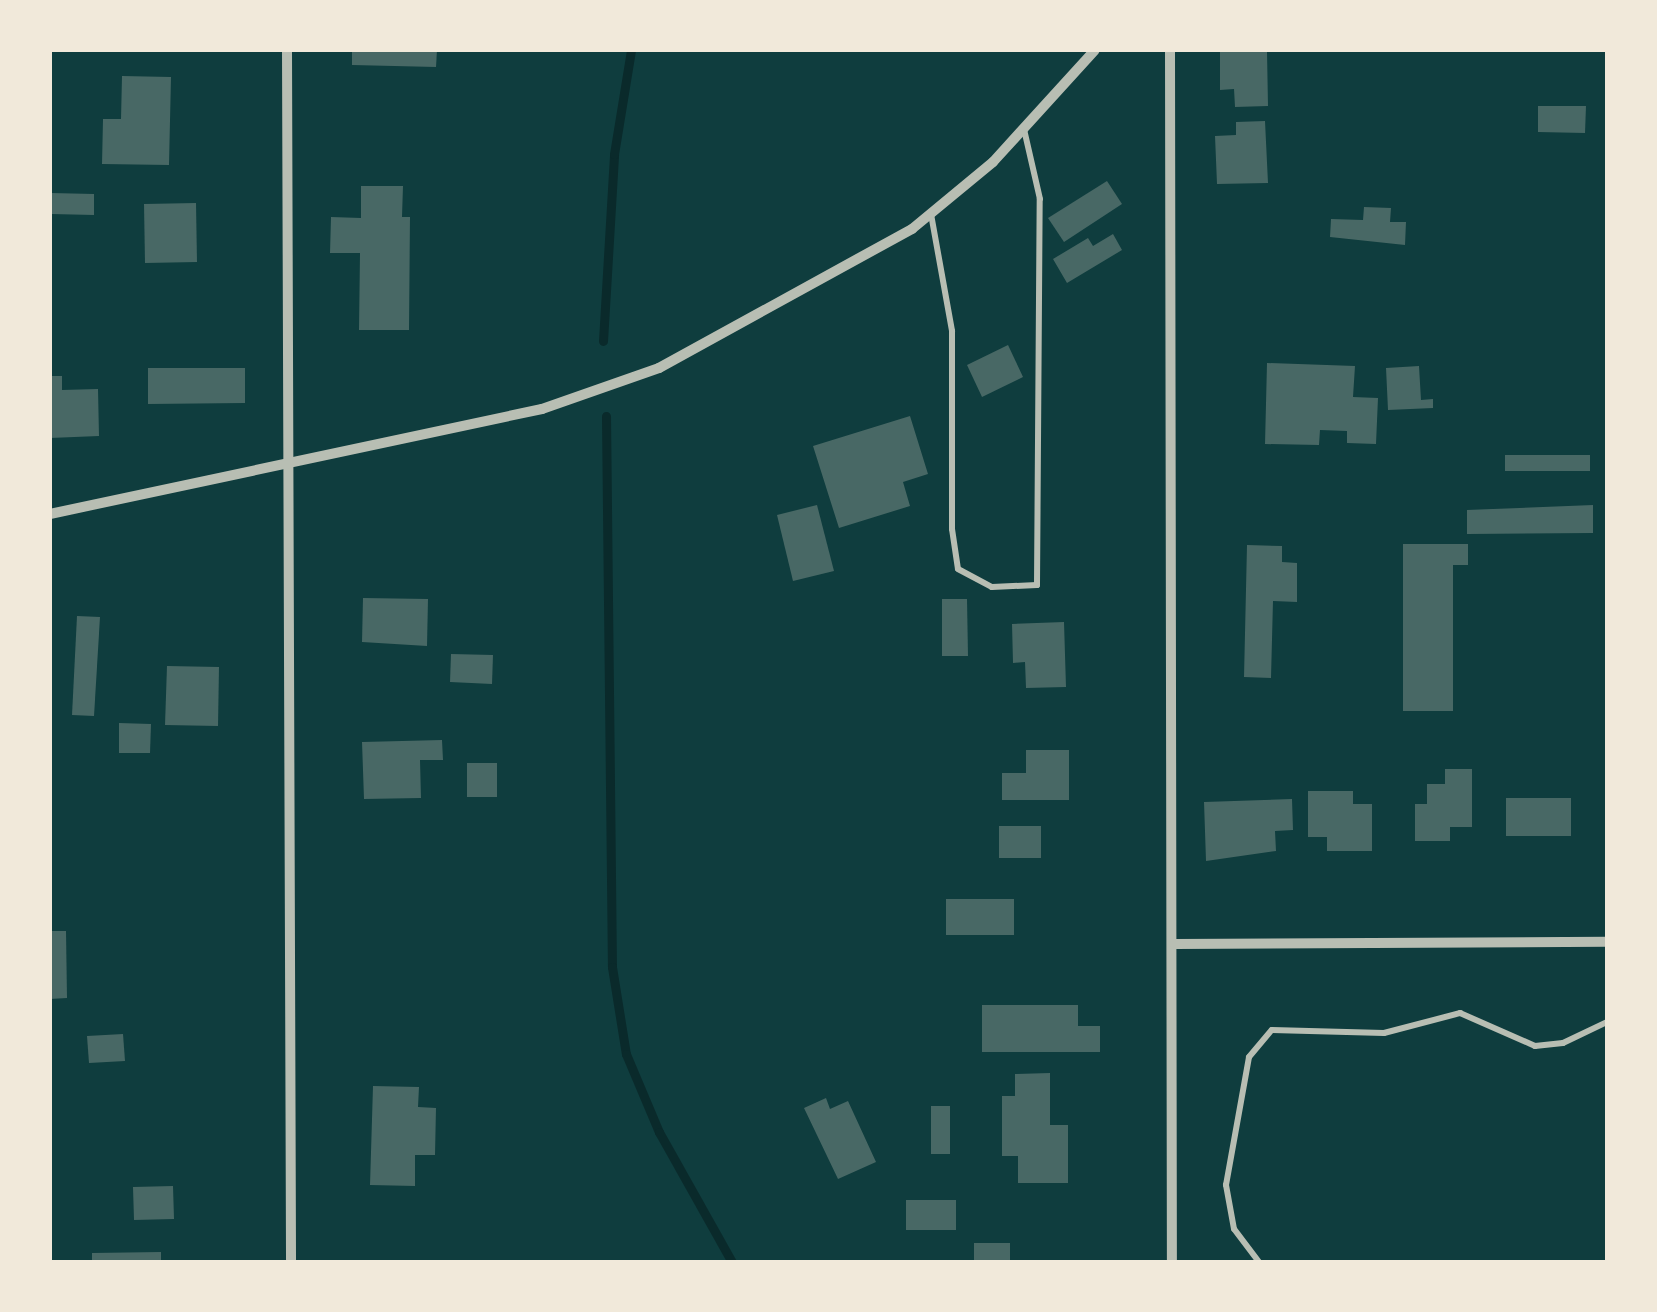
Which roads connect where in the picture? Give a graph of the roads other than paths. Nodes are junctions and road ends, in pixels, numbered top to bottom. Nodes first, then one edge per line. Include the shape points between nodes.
1 (287, 50) edge
2 (1095, 50) edge
3 (1170, 50) edge
4 (1024, 130) junction
5 (931, 213) junction
6 (290, 458) junction
7 (50, 514) edge
8 (1607, 942) edge
9 (1175, 944) junction
10 (1607, 1022) edge
11 (291, 1262) edge
12 (1172, 1262) edge
13 (1260, 1262) edge

1 - 6 street
2 - 4 street
3 - 9 street
4 - 5 street
4 - 5 lane via 1040,198 1037,585 992,587 958,569 952,530 952,331
5 - 6 street via 658,368 542,409
6 - 7 street
6 - 11 street
8 - 9 street
9 - 12 street
10 - 13 lane via 1562,1043 1535,1046 1460,1012 1384,1033 1272,1030 1249,1057 1226,1185 1234,1230

